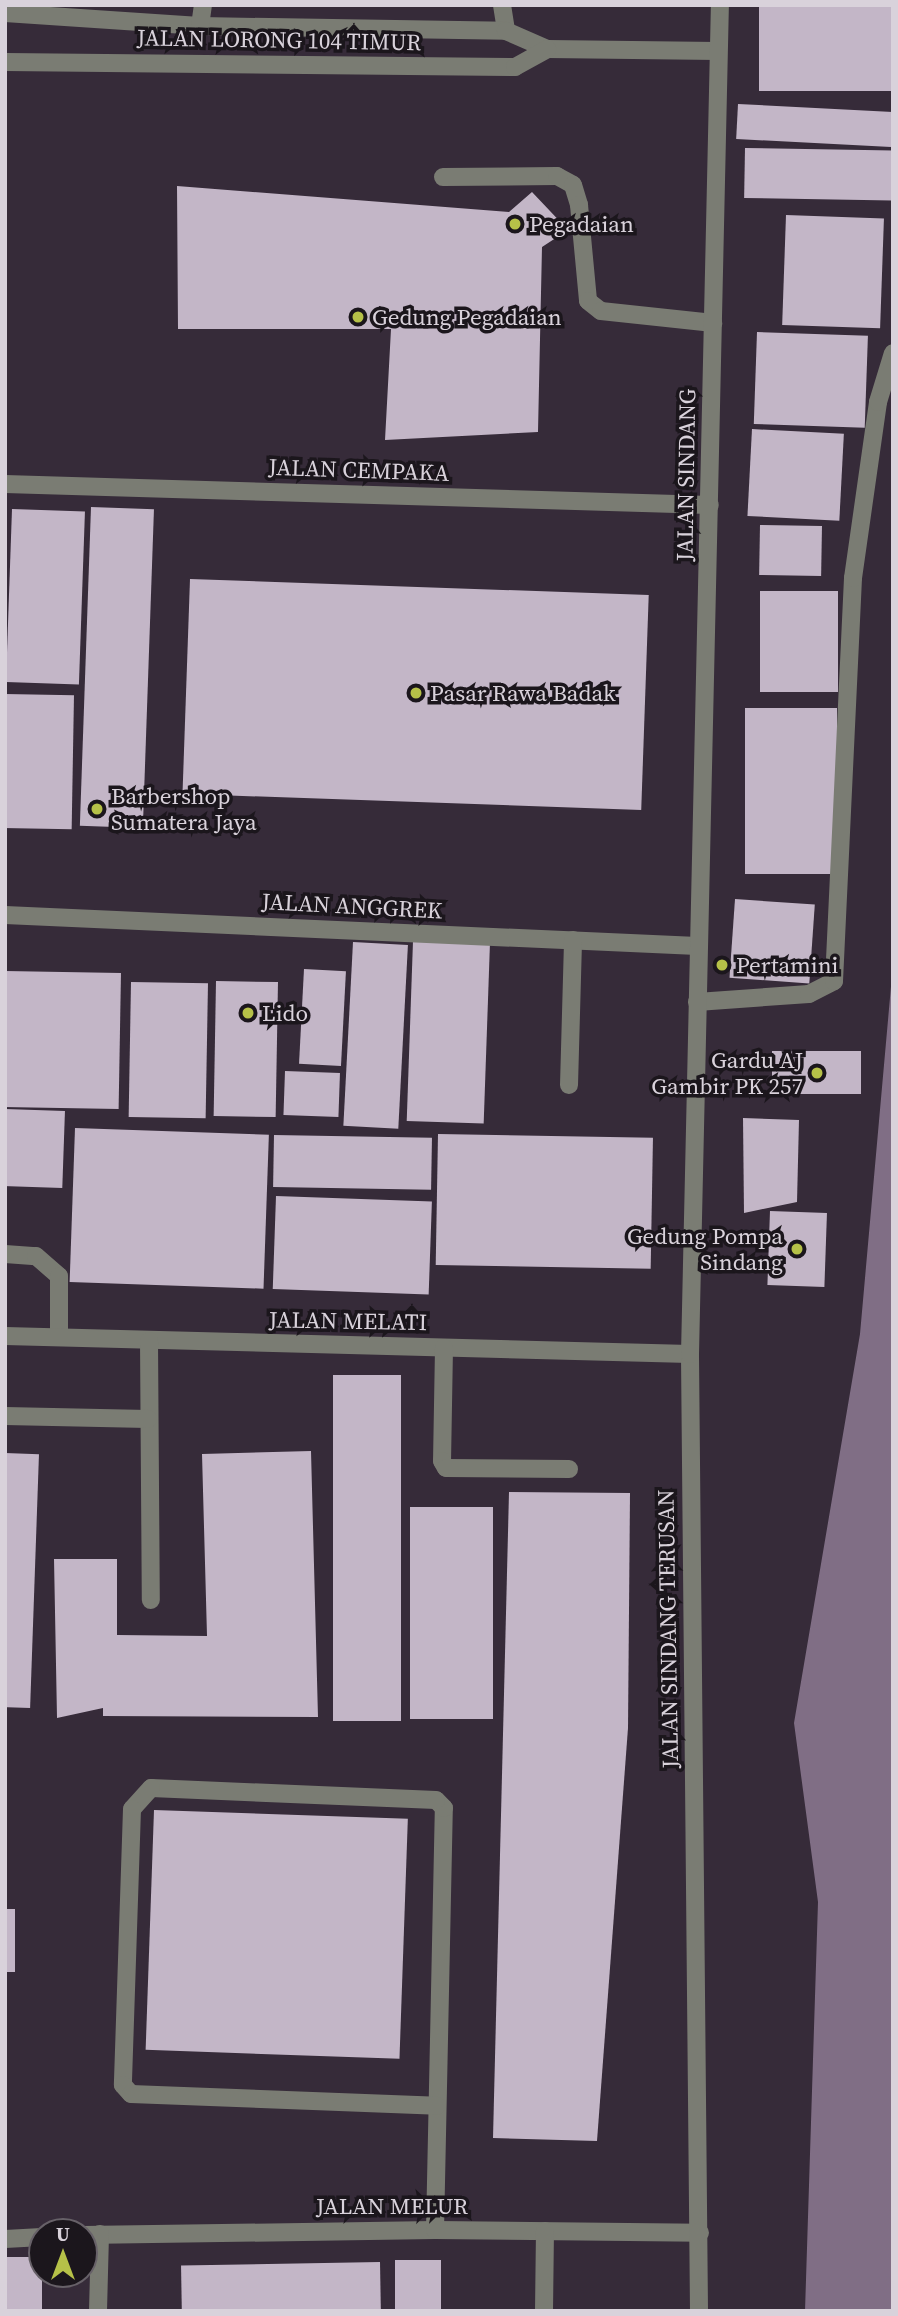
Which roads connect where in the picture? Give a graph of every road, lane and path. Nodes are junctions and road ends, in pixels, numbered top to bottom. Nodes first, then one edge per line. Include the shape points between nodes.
1 (204, 5) edge
2 (502, 5) edge
3 (720, 5) edge
4 (5, 13) edge
5 (200, 26) junction
6 (506, 31) junction
7 (547, 49) junction
8 (718, 51) junction
9 (5, 62) edge
10 (443, 177) dead end
11 (713, 323) junction
12 (893, 353) edge
13 (5, 484) edge
14 (710, 505) junction
15 (5, 915) edge
16 (573, 940) junction
17 (697, 946) junction
18 (697, 1002) junction
19 (569, 1085) dead end
20 (5, 1254) edge
21 (5, 1336) edge
22 (59, 1337) junction
23 (149, 1341) junction
24 (444, 1348) junction
25 (690, 1354) junction
26 (5, 1416) edge
27 (148, 1419) junction
28 (569, 1469) dead end
29 (151, 1600) dead end
30 (437, 2106) junction
31 (435, 2230) junction
32 (545, 2231) junction
33 (700, 2233) junction
34 (98, 2235) edge
35 (28, 2238) edge
36 (5, 2239) edge
37 (96, 2288) edge
38 (98, 2311) edge
39 (544, 2311) edge
40 (699, 2311) edge

1 - 5 street
2 - 6 street
3 - 8 street, JALAN SINDANG
4 - 5 street, JALAN LORONG 104 TIMUR
5 - 6 street, JALAN LORONG 104 TIMUR
6 - 7 street, JALAN LORONG 104 TIMUR
7 - 8 street, JALAN LORONG 104 TIMUR
7 - 9 street, JALAN LORONG 104 TIMUR via 515,67
8 - 11 street, JALAN SINDANG
10 - 11 street via 556,176 573,185 588,301 601,311
11 - 14 street, JALAN SINDANG
12 - 18 street via 878,402 853,578 834,981 809,993
13 - 14 street, JALAN CEMPAKA
14 - 17 street, JALAN SINDANG
15 - 16 street, JALAN ANGGREK
16 - 17 street, JALAN ANGGREK
16 - 19 street
17 - 18 street, JALAN SINDANG TERUSAN
18 - 25 street, JALAN SINDANG TERUSAN
20 - 22 street via 36,1256 59,1276
21 - 22 street, JALAN MELATI
22 - 23 street, JALAN MELATI
23 - 24 street, JALAN MELATI
23 - 27 street
24 - 25 street, JALAN MELATI
24 - 28 street via 442,1461 446,1468
25 - 33 street, JALAN SINDANG TERUSAN
26 - 27 street
27 - 29 street
30 - 30 street via 131,2094 122,2085 132,1809 151,1788 436,1800 444,1808
30 - 31 street
31 - 32 street, JALAN MELUR
31 - 34 street, JALAN MELUR
32 - 33 street, JALAN MELUR
32 - 39 street
33 - 40 street, JALAN SINDANG TERUSAN
35 - 36 street
37 - 38 street

